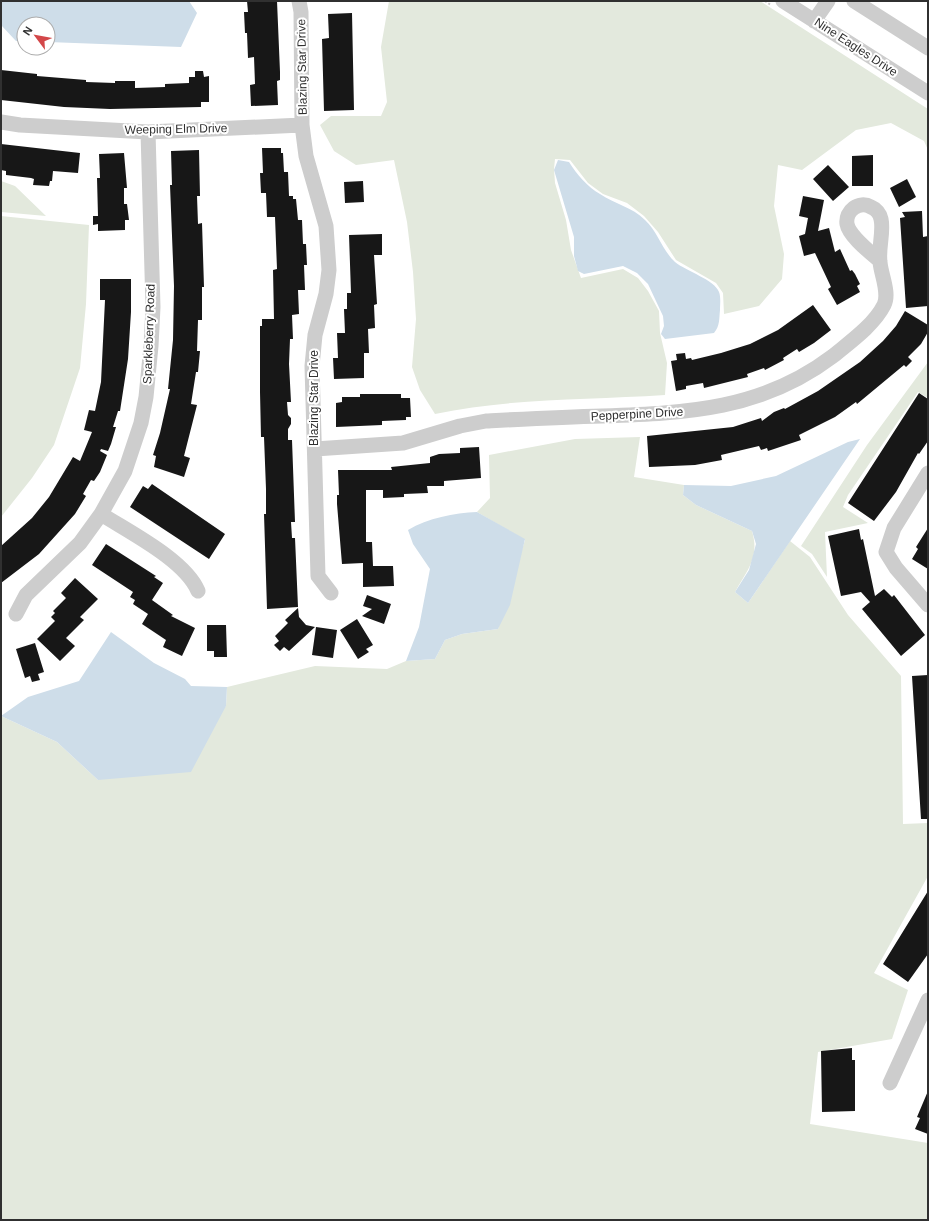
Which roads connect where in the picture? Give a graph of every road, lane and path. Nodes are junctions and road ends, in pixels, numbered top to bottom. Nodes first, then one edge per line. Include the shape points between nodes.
1 (312, 1) edge
2 (783, 1) edge
3 (828, 1) edge
4 (854, 1) edge
5 (300, 7) edge
6 (814, 21) junction
7 (928, 48) edge
8 (928, 93) edge
9 (1, 122) edge
10 (302, 125) junction
11 (148, 132) junction
12 (880, 261) dead end
13 (315, 449) junction
14 (928, 473) edge
15 (101, 514) junction
16 (198, 591) dead end
17 (331, 593) dead end
18 (928, 605) edge
19 (16, 614) dead end
20 (928, 1000) edge
21 (890, 1083) dead end

1 - 5 street, Blazing Star Drive
2 - 6 street, Nine Eagles Drive
3 - 6 street
4 - 7 street
5 - 10 street, Blazing Star Drive
6 - 8 street, Nine Eagles Drive
9 - 11 street, Weeping Elm Drive
10 - 11 street, Weeping Elm Drive
10 - 13 street, Blazing Star Drive via 306,156 324,220 329,270 326,294 315,335 312,366
11 - 15 street, Sparkleberry Road via 153,307 146,397 135,446 125,471
12 - 13 street, Pepperpine Drive via 885,304 879,313 848,344 817,368 762,396 685,412 486,421 403,443
13 - 17 street, Blazing Star Drive via 318,576
14 - 18 street via 894,528 886,552 896,568
15 - 16 street via 177,563 191,578
15 - 19 street, Sparkleberry Road via 80,543 26,595
20 - 21 street

